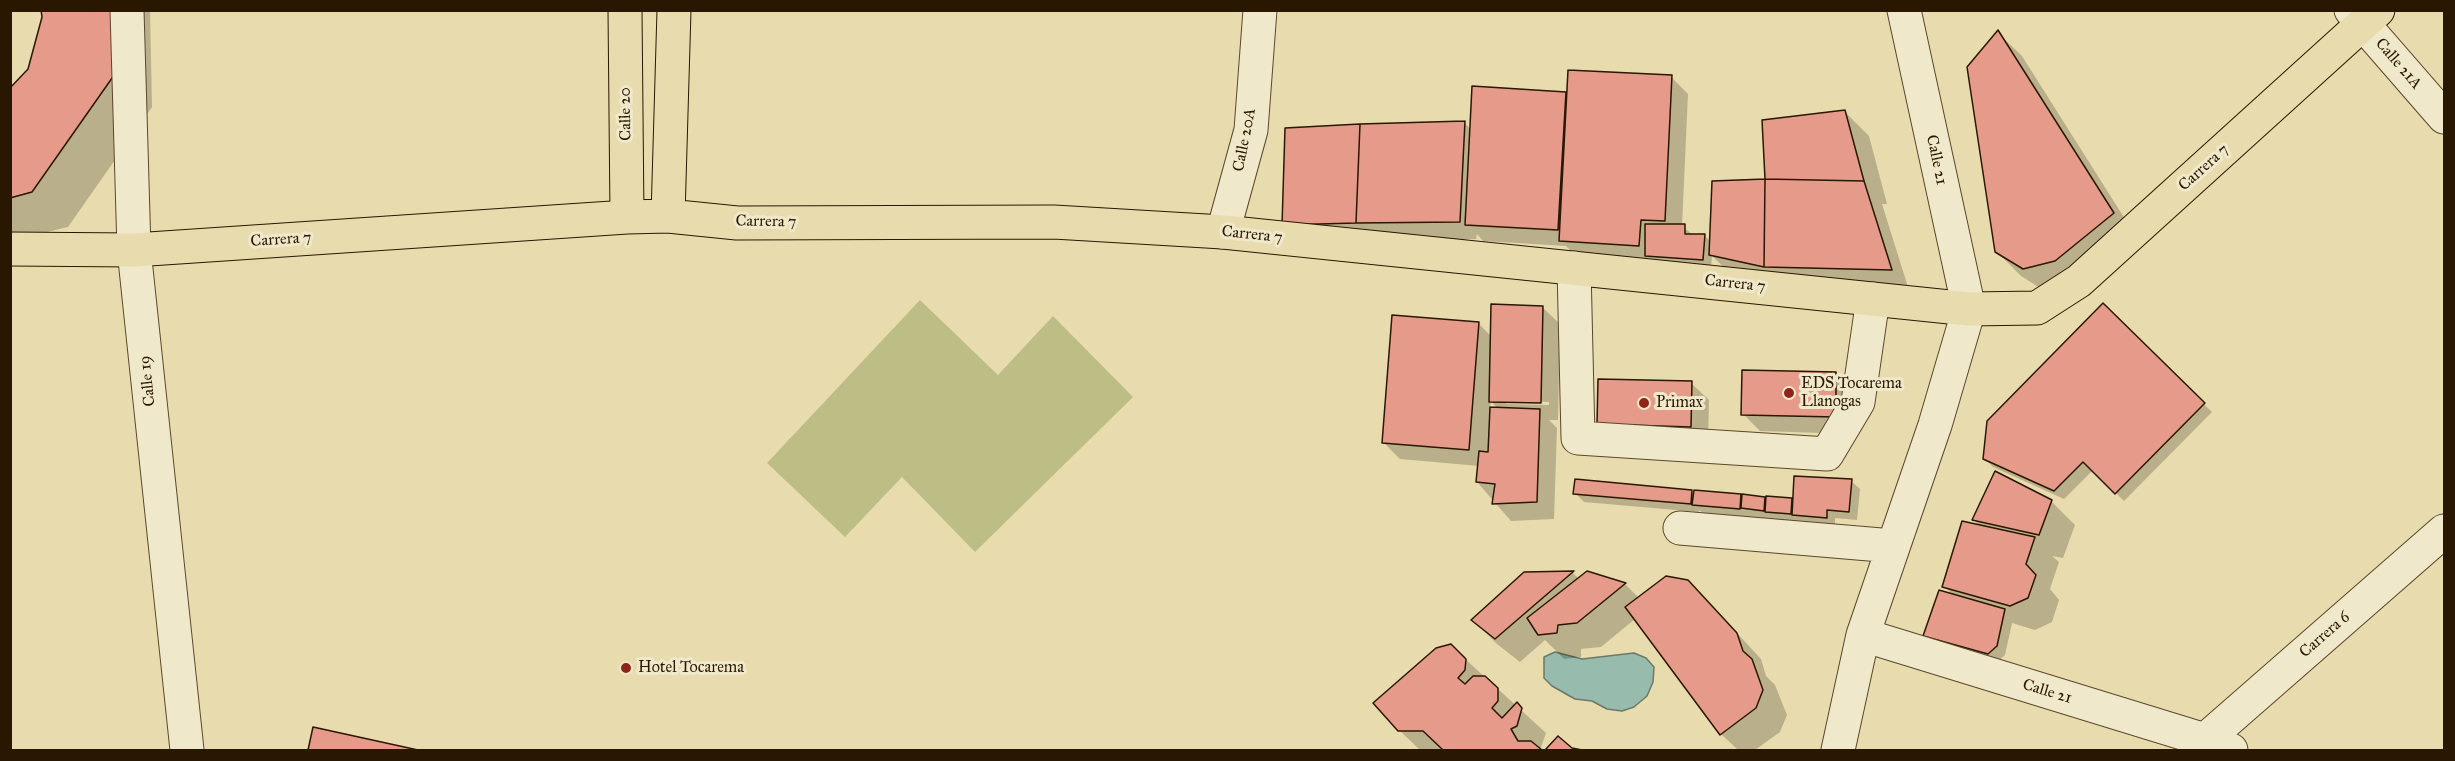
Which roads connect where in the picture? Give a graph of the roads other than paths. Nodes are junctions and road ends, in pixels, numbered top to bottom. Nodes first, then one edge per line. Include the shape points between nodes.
1 (128, 10) edge
2 (625, 10) edge
3 (674, 10) edge
4 (1260, 10) edge
5 (1904, 10) edge
6 (2364, 15) edge
7 (2445, 117) edge
8 (669, 216) junction
9 (627, 217) junction
10 (1223, 232) junction
11 (10, 249) edge
12 (134, 250) junction
13 (1574, 268) junction
14 (1873, 298) junction
15 (1969, 309) junction
16 (1680, 528) dead end
17 (2445, 531) edge
18 (1893, 546) junction
19 (1863, 635) junction
20 (2216, 747) edge
21 (187, 750) edge
22 (1838, 750) edge

1 - 12 street, Calle 19
2 - 9 main road, Calle 20
3 - 8 main road
4 - 10 street, Calle 20A via 1251,130
5 - 15 street, Calle 21
6 - 7 street, Calle 21A
6 - 15 main road, Carrera 7 via 2079,281 2037,308
8 - 9 main road, Carrera 7
8 - 10 main road, Carrera 7 via 737,223 1054,222
9 - 12 main road, Carrera 7
10 - 13 main road, Carrera 7
11 - 12 main road, Carrera 7
12 - 21 street, Calle 19
13 - 14 main road, Carrera 7
13 - 14 street via 1578,438 1827,454 1858,402
14 - 15 main road, Carrera 7
15 - 18 street via 1935,425
16 - 18 street
17 - 20 street, Carrera 6
18 - 19 street
19 - 20 street, Calle 21
19 - 22 street

